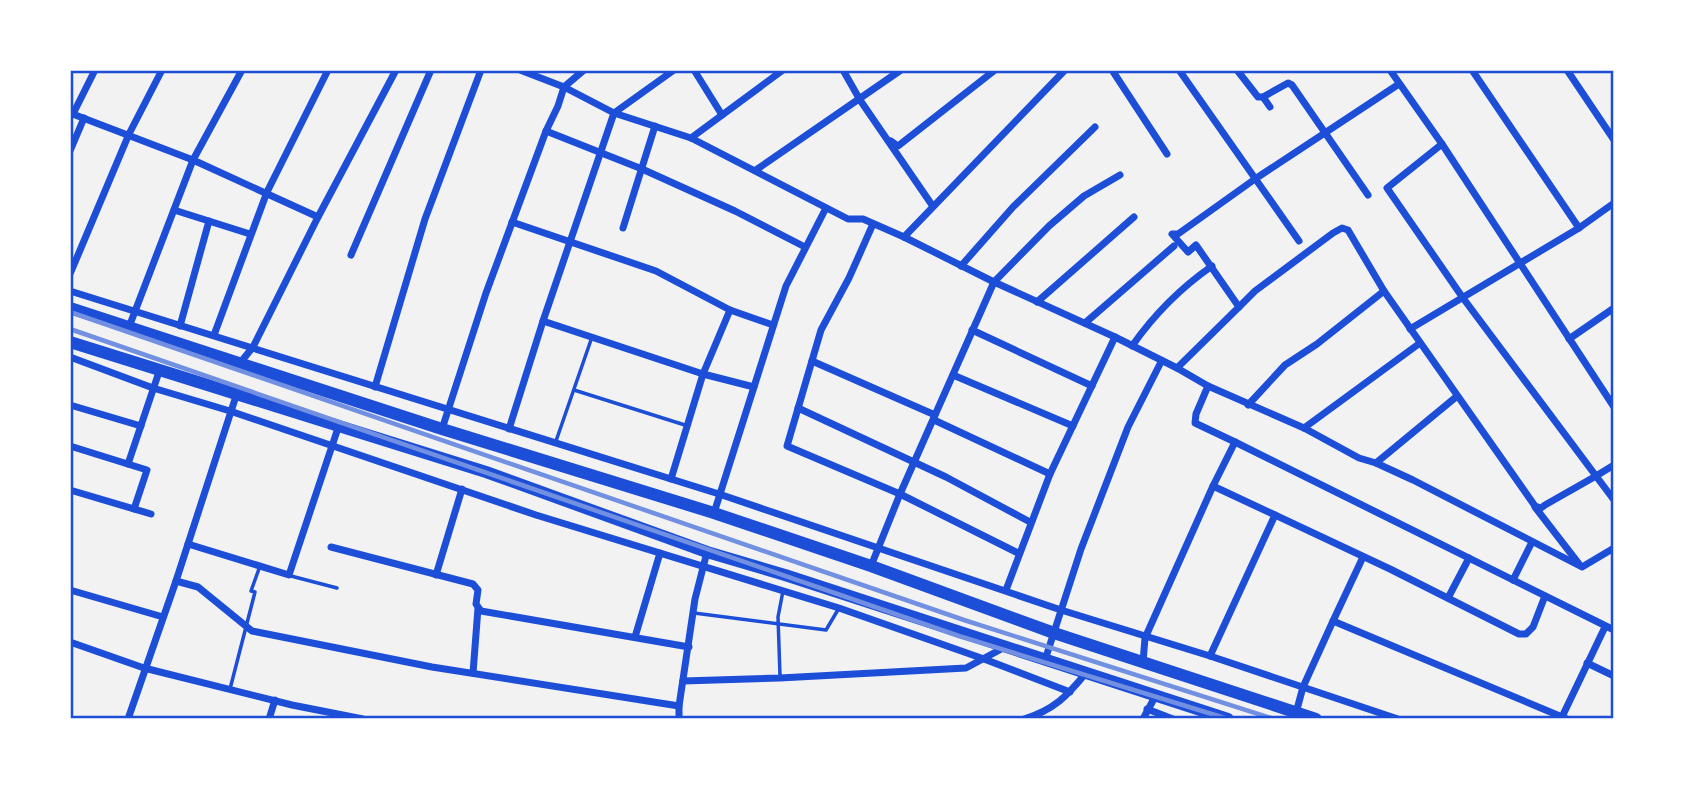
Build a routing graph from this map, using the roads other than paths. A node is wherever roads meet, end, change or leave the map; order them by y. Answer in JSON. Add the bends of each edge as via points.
{"nodes":[{"id":1,"x":95,"y":70,"type":"edge"},
{"id":2,"x":162,"y":70,"type":"edge"},
{"id":3,"x":242,"y":70,"type":"edge"},
{"id":4,"x":328,"y":70,"type":"edge"},
{"id":5,"x":396,"y":70,"type":"edge"},
{"id":6,"x":431,"y":70,"type":"edge"},
{"id":7,"x":481,"y":70,"type":"edge"},
{"id":8,"x":520,"y":70,"type":"edge"},
{"id":9,"x":584,"y":70,"type":"edge"},
{"id":10,"x":674,"y":70,"type":"edge"},
{"id":11,"x":694,"y":70,"type":"edge"},
{"id":12,"x":783,"y":70,"type":"edge"},
{"id":13,"x":843,"y":70,"type":"edge"},
{"id":14,"x":901,"y":70,"type":"edge"},
{"id":15,"x":995,"y":70,"type":"edge"},
{"id":16,"x":1065,"y":70,"type":"edge"},
{"id":17,"x":1112,"y":70,"type":"edge"},
{"id":18,"x":1179,"y":70,"type":"edge"},
{"id":19,"x":1237,"y":70,"type":"edge"},
{"id":20,"x":1390,"y":70,"type":"edge"},
{"id":21,"x":1472,"y":70,"type":"edge"},
{"id":22,"x":1567,"y":70,"type":"edge"},
{"id":23,"x":1399,"y":84,"type":"junction"},
{"id":24,"x":564,"y":86,"type":"junction"},
{"id":25,"x":1264,"y":97,"type":"junction"},
{"id":26,"x":860,"y":100,"type":"junction"},
{"id":27,"x":1270,"y":107,"type":"dead end"},
{"id":28,"x":72,"y":113,"type":"edge"},
{"id":29,"x":614,"y":113,"type":"junction"},
{"id":30,"x":722,"y":115,"type":"junction"},
{"id":31,"x":84,"y":118,"type":"junction"},
{"id":32,"x":655,"y":126,"type":"junction"},
{"id":33,"x":1095,"y":127,"type":"dead end"},
{"id":34,"x":545,"y":131,"type":"junction"},
{"id":35,"x":129,"y":134,"type":"junction"},
{"id":36,"x":1325,"y":134,"type":"junction"},
{"id":37,"x":884,"y":135,"type":"junction"},
{"id":38,"x":691,"y":138,"type":"junction"},
{"id":39,"x":1614,"y":141,"type":"edge"},
{"id":40,"x":1442,"y":144,"type":"junction"},
{"id":41,"x":70,"y":151,"type":"edge"},
{"id":42,"x":600,"y":153,"type":"junction"},
{"id":43,"x":1167,"y":154,"type":"dead end"},
{"id":44,"x":193,"y":160,"type":"junction"},
{"id":45,"x":642,"y":169,"type":"junction"},
{"id":46,"x":756,"y":170,"type":"junction"},
{"id":47,"x":1120,"y":175,"type":"dead end"},
{"id":48,"x":1255,"y":179,"type":"junction"},
{"id":49,"x":267,"y":192,"type":"junction"},
{"id":50,"x":1368,"y":195,"type":"dead end"},
{"id":51,"x":1614,"y":203,"type":"edge"},
{"id":52,"x":932,"y":205,"type":"junction"},
{"id":53,"x":827,"y":208,"type":"junction"},
{"id":54,"x":174,"y":210,"type":"junction"},
{"id":55,"x":318,"y":217,"type":"junction"},
{"id":56,"x":1134,"y":217,"type":"dead end"},
{"id":57,"x":209,"y":221,"type":"junction"},
{"id":58,"x":512,"y":222,"type":"junction"},
{"id":59,"x":873,"y":224,"type":"junction"},
{"id":60,"x":623,"y":228,"type":"dead end"},
{"id":61,"x":1578,"y":228,"type":"junction"},
{"id":62,"x":250,"y":234,"type":"junction"},
{"id":63,"x":904,"y":237,"type":"junction"},
{"id":64,"x":1299,"y":241,"type":"dead end"},
{"id":65,"x":569,"y":243,"type":"junction"},
{"id":66,"x":1174,"y":246,"type":"dead end"},
{"id":67,"x":805,"y":247,"type":"junction"},
{"id":68,"x":351,"y":255,"type":"dead end"},
{"id":69,"x":1518,"y":263,"type":"junction"},
{"id":70,"x":961,"y":266,"type":"junction"},
{"id":71,"x":1212,"y":267,"type":"junction"},
{"id":72,"x":70,"y":274,"type":"edge"},
{"id":73,"x":994,"y":282,"type":"junction"},
{"id":74,"x":70,"y":291,"type":"edge"},
{"id":75,"x":1384,"y":291,"type":"junction"},
{"id":76,"x":1463,"y":298,"type":"junction"},
{"id":77,"x":1037,"y":302,"type":"junction"},
{"id":78,"x":1239,"y":307,"type":"junction"},
{"id":79,"x":70,"y":308,"type":"edge"},
{"id":80,"x":1614,"y":308,"type":"edge"},
{"id":81,"x":730,"y":310,"type":"junction"},
{"id":82,"x":135,"y":312,"type":"junction"},
{"id":83,"x":543,"y":321,"type":"junction"},
{"id":84,"x":1085,"y":323,"type":"junction"},
{"id":85,"x":180,"y":326,"type":"junction"},
{"id":86,"x":773,"y":326,"type":"junction"},
{"id":87,"x":129,"y":327,"type":"junction"},
{"id":88,"x":1410,"y":329,"type":"junction"},
{"id":89,"x":972,"y":330,"type":"junction"},
{"id":90,"x":214,"y":335,"type":"junction"},
{"id":91,"x":592,"y":337,"type":"junction"},
{"id":92,"x":1115,"y":337,"type":"junction"},
{"id":93,"x":1569,"y":339,"type":"junction"},
{"id":94,"x":70,"y":342,"type":"edge"},
{"id":95,"x":1420,"y":343,"type":"junction"},
{"id":96,"x":1132,"y":346,"type":"junction"},
{"id":97,"x":254,"y":347,"type":"junction"},
{"id":98,"x":70,"y":357,"type":"edge"},
{"id":99,"x":812,"y":361,"type":"junction"},
{"id":100,"x":1161,"y":362,"type":"junction"},
{"id":101,"x":240,"y":363,"type":"junction"},
{"id":102,"x":160,"y":368,"type":"junction"},
{"id":103,"x":1178,"y":368,"type":"junction"},
{"id":104,"x":703,"y":374,"type":"junction"},
{"id":105,"x":953,"y":375,"type":"junction"},
{"id":106,"x":1092,"y":386,"type":"junction"},
{"id":107,"x":1208,"y":386,"type":"junction"},
{"id":108,"x":375,"y":387,"type":"junction"},
{"id":109,"x":754,"y":387,"type":"junction"},
{"id":110,"x":153,"y":388,"type":"junction"},
{"id":111,"x":574,"y":390,"type":"junction"},
{"id":112,"x":237,"y":393,"type":"junction"},
{"id":113,"x":1456,"y":397,"type":"junction"},
{"id":114,"x":70,"y":405,"type":"edge"},
{"id":115,"x":1248,"y":405,"type":"junction"},
{"id":116,"x":1614,"y":407,"type":"edge"},
{"id":117,"x":798,"y":408,"type":"junction"},
{"id":118,"x":230,"y":411,"type":"junction"},
{"id":119,"x":448,"y":411,"type":"junction"},
{"id":120,"x":935,"y":418,"type":"junction"},
{"id":121,"x":339,"y":425,"type":"junction"},
{"id":122,"x":141,"y":426,"type":"junction"},
{"id":123,"x":688,"y":426,"type":"junction"},
{"id":124,"x":1073,"y":426,"type":"junction"},
{"id":125,"x":1304,"y":428,"type":"junction"},
{"id":126,"x":442,"y":429,"type":"junction"},
{"id":127,"x":509,"y":429,"type":"junction"},
{"id":128,"x":1235,"y":442,"type":"junction"},
{"id":129,"x":332,"y":444,"type":"junction"},
{"id":130,"x":556,"y":444,"type":"junction"},
{"id":131,"x":70,"y":446,"type":"edge"},
{"id":132,"x":914,"y":462,"type":"junction"},
{"id":133,"x":1376,"y":463,"type":"junction"},
{"id":134,"x":128,"y":464,"type":"junction"},
{"id":135,"x":1614,"y":465,"type":"edge"},
{"id":136,"x":1050,"y":474,"type":"junction"},
{"id":137,"x":1596,"y":476,"type":"junction"},
{"id":138,"x":671,"y":479,"type":"junction"},
{"id":139,"x":1213,"y":486,"type":"junction"},
{"id":140,"x":462,"y":489,"type":"junction"},
{"id":141,"x":70,"y":490,"type":"edge"},
{"id":142,"x":719,"y":494,"type":"junction"},
{"id":143,"x":900,"y":494,"type":"junction"},
{"id":144,"x":1614,"y":500,"type":"edge"},
{"id":145,"x":1535,"y":506,"type":"junction"},
{"id":146,"x":134,"y":509,"type":"junction"},
{"id":147,"x":714,"y":513,"type":"junction"},
{"id":148,"x":151,"y":514,"type":"dead end"},
{"id":149,"x":1275,"y":515,"type":"junction"},
{"id":150,"x":1030,"y":522,"type":"junction"},
{"id":151,"x":1532,"y":542,"type":"junction"},
{"id":152,"x":188,"y":544,"type":"junction"},
{"id":153,"x":331,"y":547,"type":"dead end"},
{"id":154,"x":878,"y":548,"type":"junction"},
{"id":155,"x":1614,"y":548,"type":"edge"},
{"id":156,"x":707,"y":552,"type":"junction"},
{"id":157,"x":660,"y":553,"type":"junction"},
{"id":158,"x":1018,"y":553,"type":"junction"},
{"id":159,"x":1363,"y":557,"type":"junction"},
{"id":160,"x":1469,"y":558,"type":"junction"},
{"id":161,"x":260,"y":566,"type":"junction"},
{"id":162,"x":871,"y":566,"type":"junction"},
{"id":163,"x":703,"y":567,"type":"junction"},
{"id":164,"x":1582,"y":567,"type":"junction"},
{"id":165,"x":289,"y":575,"type":"junction"},
{"id":166,"x":436,"y":575,"type":"junction"},
{"id":167,"x":1513,"y":580,"type":"junction"},
{"id":168,"x":176,"y":581,"type":"junction"},
{"id":169,"x":337,"y":588,"type":"dead end"},
{"id":170,"x":70,"y":590,"type":"edge"},
{"id":171,"x":1006,"y":590,"type":"junction"},
{"id":172,"x":783,"y":591,"type":"junction"},
{"id":173,"x":1545,"y":596,"type":"junction"},
{"id":174,"x":1448,"y":598,"type":"junction"},
{"id":175,"x":478,"y":608,"type":"junction"},
{"id":176,"x":839,"y":608,"type":"junction"},
{"id":177,"x":1061,"y":610,"type":"junction"},
{"id":178,"x":694,"y":613,"type":"junction"},
{"id":179,"x":163,"y":617,"type":"junction"},
{"id":180,"x":1333,"y":621,"type":"junction"},
{"id":181,"x":780,"y":626,"type":"junction"},
{"id":182,"x":1605,"y":627,"type":"junction"},
{"id":183,"x":246,"y":628,"type":"junction"},
{"id":184,"x":1614,"y":630,"type":"edge"},
{"id":185,"x":1054,"y":633,"type":"junction"},
{"id":186,"x":635,"y":637,"type":"junction"},
{"id":187,"x":1145,"y":638,"type":"junction"},
{"id":188,"x":70,"y":642,"type":"edge"},
{"id":189,"x":688,"y":647,"type":"junction"},
{"id":190,"x":1005,"y":648,"type":"junction"},
{"id":191,"x":1210,"y":656,"type":"junction"},
{"id":192,"x":984,"y":659,"type":"junction"},
{"id":193,"x":1045,"y":660,"type":"junction"},
{"id":194,"x":1143,"y":662,"type":"junction"},
{"id":195,"x":1587,"y":663,"type":"junction"},
{"id":196,"x":145,"y":668,"type":"junction"},
{"id":197,"x":473,"y":673,"type":"junction"},
{"id":198,"x":1086,"y":673,"type":"junction"},
{"id":199,"x":1614,"y":676,"type":"edge"},
{"id":200,"x":779,"y":678,"type":"junction"},
{"id":201,"x":683,"y":681,"type":"junction"},
{"id":202,"x":1303,"y":687,"type":"junction"},
{"id":203,"x":230,"y":689,"type":"junction"},
{"id":204,"x":1070,"y":692,"type":"junction"},
{"id":205,"x":1156,"y":695,"type":"junction"},
{"id":206,"x":275,"y":700,"type":"junction"},
{"id":207,"x":679,"y":706,"type":"junction"},
{"id":208,"x":1147,"y":709,"type":"junction"},
{"id":209,"x":1296,"y":713,"type":"junction"},
{"id":210,"x":1563,"y":718,"type":"edge"},
{"id":211,"x":128,"y":719,"type":"edge"},
{"id":212,"x":269,"y":719,"type":"edge"},
{"id":213,"x":363,"y":719,"type":"edge"},
{"id":214,"x":679,"y":719,"type":"edge"},
{"id":215,"x":1024,"y":719,"type":"edge"},
{"id":216,"x":1143,"y":719,"type":"edge"},
{"id":217,"x":1173,"y":719,"type":"edge"},
{"id":218,"x":1228,"y":719,"type":"edge"},
{"id":219,"x":1316,"y":719,"type":"edge"},
{"id":220,"x":1398,"y":719,"type":"edge"}],
"edges":[{"from":1,"to":28,"type":"street"},
{"from":2,"to":35,"type":"street"},
{"from":3,"to":44,"type":"street"},
{"from":4,"to":49,"type":"street"},
{"from":5,"to":55,"type":"street"},
{"from":6,"to":68,"type":"street"},
{"from":7,"to":108,"type":"street","via":[[425,219]]},
{"from":8,"to":24,"type":"street"},
{"from":9,"to":24,"type":"street"},
{"from":10,"to":29,"type":"street"},
{"from":11,"to":30,"type":"street"},
{"from":12,"to":30,"type":"street"},
{"from":13,"to":26,"type":"street"},
{"from":14,"to":26,"type":"street"},
{"from":15,"to":37,"type":"street","via":[[898,146]]},
{"from":16,"to":52,"type":"street"},
{"from":17,"to":43,"type":"street"},
{"from":18,"to":48,"type":"street"},
{"from":19,"to":25,"type":"street","via":[[1254,93]]},
{"from":20,"to":23,"type":"street"},
{"from":21,"to":61,"type":"street"},
{"from":22,"to":39,"type":"street"},
{"from":23,"to":36,"type":"street"},
{"from":23,"to":40,"type":"street"},
{"from":24,"to":29,"type":"street"},
{"from":24,"to":34,"type":"street"},
{"from":25,"to":27,"type":"street"},
{"from":25,"to":36,"type":"street","via":[[1292,85]]},
{"from":26,"to":37,"type":"street"},
{"from":26,"to":46,"type":"street"},
{"from":28,"to":31,"type":"street"},
{"from":29,"to":32,"type":"street"},
{"from":29,"to":42,"type":"street"},
{"from":30,"to":38,"type":"street"},
{"from":31,"to":35,"type":"street"},
{"from":31,"to":41,"type":"street"},
{"from":32,"to":38,"type":"street"},
{"from":32,"to":45,"type":"street"},
{"from":33,"to":70,"type":"street","via":[[1013,207]]},
{"from":34,"to":42,"type":"street"},
{"from":34,"to":58,"type":"street"},
{"from":35,"to":44,"type":"street"},
{"from":35,"to":72,"type":"street"},
{"from":36,"to":48,"type":"street"},
{"from":36,"to":50,"type":"street"},
{"from":37,"to":52,"type":"street"},
{"from":38,"to":46,"type":"street"},
{"from":40,"to":69,"type":"street"},
{"from":40,"to":76,"type":"street","via":[[1387,188]]},
{"from":42,"to":45,"type":"street"},
{"from":42,"to":65,"type":"street"},
{"from":44,"to":49,"type":"street"},
{"from":44,"to":54,"type":"street"},
{"from":45,"to":60,"type":"street"},
{"from":45,"to":67,"type":"street"},
{"from":46,"to":53,"type":"street"},
{"from":47,"to":73,"type":"street","via":[[1084,196]]},
{"from":48,"to":64,"type":"street"},
{"from":48,"to":71,"type":"street","via":[[1172,234],[1188,252],[1196,245]]},
{"from":49,"to":55,"type":"street"},
{"from":49,"to":62,"type":"street"},
{"from":51,"to":61,"type":"street"},
{"from":52,"to":63,"type":"street"},
{"from":53,"to":59,"type":"street"},
{"from":53,"to":67,"type":"street"},
{"from":54,"to":57,"type":"street"},
{"from":54,"to":82,"type":"street"},
{"from":55,"to":97,"type":"street"},
{"from":56,"to":77,"type":"street"},
{"from":57,"to":62,"type":"street"},
{"from":57,"to":85,"type":"street"},
{"from":58,"to":65,"type":"street"},
{"from":58,"to":119,"type":"street"},
{"from":59,"to":63,"type":"street"},
{"from":59,"to":99,"type":"street","via":[[821,330]]},
{"from":61,"to":69,"type":"street"},
{"from":62,"to":90,"type":"street"},
{"from":63,"to":70,"type":"street"},
{"from":65,"to":81,"type":"street","via":[[656,271]]},
{"from":65,"to":83,"type":"street"},
{"from":66,"to":84,"type":"street"},
{"from":67,"to":86,"type":"street"},
{"from":69,"to":76,"type":"street"},
{"from":69,"to":93,"type":"street"},
{"from":70,"to":73,"type":"street"},
{"from":71,"to":78,"type":"street"},
{"from":71,"to":96,"type":"street","via":[[1152,321]]},
{"from":73,"to":77,"type":"street"},
{"from":73,"to":89,"type":"street"},
{"from":74,"to":82,"type":"street"},
{"from":75,"to":78,"type":"street","via":[[1348,230],[1342,228]]},
{"from":75,"to":88,"type":"street"},
{"from":75,"to":115,"type":"street","via":[[1285,365]]},
{"from":76,"to":88,"type":"street"},
{"from":76,"to":137,"type":"street"},
{"from":77,"to":84,"type":"street"},
{"from":78,"to":103,"type":"street"},
{"from":79,"to":87,"type":"main road"},
{"from":80,"to":93,"type":"street"},
{"from":81,"to":86,"type":"street"},
{"from":81,"to":104,"type":"street"},
{"from":82,"to":85,"type":"street"},
{"from":82,"to":87,"type":"street"},
{"from":83,"to":91,"type":"street"},
{"from":83,"to":127,"type":"street"},
{"from":84,"to":92,"type":"street"},
{"from":85,"to":90,"type":"street"},
{"from":86,"to":109,"type":"street"},
{"from":87,"to":101,"type":"main road"},
{"from":88,"to":95,"type":"street"},
{"from":89,"to":105,"type":"street"},
{"from":89,"to":106,"type":"street"},
{"from":90,"to":97,"type":"street"},
{"from":91,"to":104,"type":"street"},
{"from":91,"to":111,"type":"lane"},
{"from":92,"to":96,"type":"street"},
{"from":92,"to":106,"type":"street"},
{"from":93,"to":116,"type":"street"},
{"from":94,"to":102,"type":"main road"},
{"from":95,"to":113,"type":"street"},
{"from":95,"to":125,"type":"street"},
{"from":96,"to":100,"type":"street"},
{"from":97,"to":101,"type":"street"},
{"from":97,"to":108,"type":"street"},
{"from":98,"to":110,"type":"street"},
{"from":99,"to":117,"type":"street"},
{"from":99,"to":120,"type":"street"},
{"from":100,"to":103,"type":"street"},
{"from":100,"to":177,"type":"street","via":[[1128,427]]},
{"from":101,"to":126,"type":"main road"},
{"from":102,"to":110,"type":"street"},
{"from":102,"to":112,"type":"main road"},
{"from":103,"to":107,"type":"street"},
{"from":104,"to":109,"type":"street"},
{"from":104,"to":123,"type":"street"},
{"from":105,"to":120,"type":"street"},
{"from":105,"to":124,"type":"street"},
{"from":106,"to":124,"type":"street"},
{"from":107,"to":115,"type":"street"},
{"from":107,"to":128,"type":"street","via":[[1195,424]]},
{"from":108,"to":119,"type":"street"},
{"from":109,"to":142,"type":"street"},
{"from":110,"to":118,"type":"street"},
{"from":110,"to":122,"type":"street"},
{"from":111,"to":123,"type":"lane"},
{"from":111,"to":130,"type":"lane"},
{"from":112,"to":118,"type":"street"},
{"from":112,"to":121,"type":"main road"},
{"from":113,"to":133,"type":"street"},
{"from":113,"to":145,"type":"street"},
{"from":114,"to":122,"type":"street"},
{"from":115,"to":125,"type":"street"},
{"from":117,"to":132,"type":"street"},
{"from":117,"to":143,"type":"street","via":[[787,446]]},
{"from":118,"to":129,"type":"street"},
{"from":118,"to":152,"type":"street"},
{"from":119,"to":126,"type":"street"},
{"from":119,"to":127,"type":"street"},
{"from":120,"to":132,"type":"street"},
{"from":120,"to":136,"type":"street"},
{"from":121,"to":129,"type":"street"},
{"from":121,"to":156,"type":"main road","via":[[486,472]]},
{"from":122,"to":134,"type":"street"},
{"from":123,"to":138,"type":"street"},
{"from":124,"to":136,"type":"street"},
{"from":125,"to":133,"type":"street"},
{"from":126,"to":147,"type":"main road"},
{"from":127,"to":130,"type":"street"},
{"from":128,"to":139,"type":"street"},
{"from":128,"to":160,"type":"street"},
{"from":129,"to":140,"type":"street"},
{"from":129,"to":165,"type":"street"},
{"from":130,"to":138,"type":"street"},
{"from":131,"to":134,"type":"street"},
{"from":132,"to":143,"type":"street"},
{"from":132,"to":150,"type":"street"},
{"from":133,"to":151,"type":"street"},
{"from":134,"to":146,"type":"street","via":[[146,470]]},
{"from":135,"to":137,"type":"street"},
{"from":136,"to":150,"type":"street"},
{"from":137,"to":144,"type":"street"},
{"from":137,"to":145,"type":"street","via":[[1541,508]]},
{"from":138,"to":142,"type":"street"},
{"from":139,"to":149,"type":"street"},
{"from":139,"to":187,"type":"street"},
{"from":140,"to":157,"type":"street"},
{"from":140,"to":166,"type":"street"},
{"from":141,"to":146,"type":"street"},
{"from":142,"to":147,"type":"street"},
{"from":142,"to":154,"type":"street"},
{"from":143,"to":154,"type":"street"},
{"from":143,"to":158,"type":"street"},
{"from":145,"to":164,"type":"street"},
{"from":146,"to":148,"type":"street"},
{"from":147,"to":162,"type":"main road"},
{"from":149,"to":159,"type":"street"},
{"from":149,"to":191,"type":"street"},
{"from":150,"to":158,"type":"street"},
{"from":151,"to":164,"type":"street"},
{"from":151,"to":167,"type":"street"},
{"from":152,"to":161,"type":"street"},
{"from":152,"to":168,"type":"street"},
{"from":153,"to":166,"type":"street"},
{"from":154,"to":162,"type":"street"},
{"from":154,"to":171,"type":"street"},
{"from":155,"to":164,"type":"street"},
{"from":156,"to":163,"type":"street"},
{"from":156,"to":190,"type":"main road"},
{"from":157,"to":163,"type":"street"},
{"from":157,"to":186,"type":"street"},
{"from":158,"to":171,"type":"street"},
{"from":159,"to":174,"type":"street"},
{"from":159,"to":180,"type":"street"},
{"from":160,"to":167,"type":"street"},
{"from":160,"to":174,"type":"street"},
{"from":161,"to":165,"type":"street"},
{"from":161,"to":183,"type":"lane"},
{"from":162,"to":185,"type":"main road"},
{"from":163,"to":172,"type":"street"},
{"from":163,"to":178,"type":"street"},
{"from":165,"to":169,"type":"lane"},
{"from":166,"to":175,"type":"street","via":[[476,587]]},
{"from":167,"to":173,"type":"street"},
{"from":168,"to":179,"type":"street"},
{"from":168,"to":183,"type":"street","via":[[198,587]]},
{"from":170,"to":179,"type":"street"},
{"from":171,"to":177,"type":"street"},
{"from":172,"to":176,"type":"street"},
{"from":172,"to":181,"type":"lane"},
{"from":173,"to":174,"type":"street","via":[[1533,627],[1519,635]]},
{"from":173,"to":182,"type":"street"},
{"from":175,"to":186,"type":"street"},
{"from":175,"to":197,"type":"street"},
{"from":176,"to":181,"type":"lane","via":[[826,630]]},
{"from":176,"to":192,"type":"street"},
{"from":177,"to":185,"type":"street"},
{"from":177,"to":187,"type":"street"},
{"from":178,"to":181,"type":"lane"},
{"from":178,"to":189,"type":"street"},
{"from":179,"to":196,"type":"street"},
{"from":180,"to":202,"type":"street"},
{"from":180,"to":210,"type":"street"},
{"from":181,"to":200,"type":"lane"},
{"from":182,"to":184,"type":"street"},
{"from":182,"to":195,"type":"street"},
{"from":183,"to":197,"type":"street"},
{"from":183,"to":203,"type":"lane"},
{"from":185,"to":193,"type":"street"},
{"from":185,"to":194,"type":"main road"},
{"from":186,"to":189,"type":"street"},
{"from":187,"to":191,"type":"street"},
{"from":187,"to":194,"type":"street"},
{"from":188,"to":196,"type":"street"},
{"from":189,"to":201,"type":"street"},
{"from":190,"to":192,"type":"street"},
{"from":190,"to":193,"type":"main road"},
{"from":191,"to":202,"type":"street"},
{"from":192,"to":200,"type":"street","via":[[966,668]]},
{"from":192,"to":204,"type":"street"},
{"from":193,"to":198,"type":"main road"},
{"from":194,"to":209,"type":"main road"},
{"from":195,"to":199,"type":"street"},
{"from":195,"to":210,"type":"street"},
{"from":196,"to":203,"type":"street"},
{"from":196,"to":211,"type":"street"},
{"from":197,"to":207,"type":"street"},
{"from":198,"to":204,"type":"street"},
{"from":198,"to":205,"type":"main road"},
{"from":200,"to":201,"type":"street"},
{"from":201,"to":207,"type":"street"},
{"from":202,"to":209,"type":"street"},
{"from":202,"to":220,"type":"street"},
{"from":203,"to":206,"type":"street"},
{"from":204,"to":215,"type":"street","via":[[1039,715]]},
{"from":205,"to":208,"type":"street"},
{"from":205,"to":218,"type":"main road"},
{"from":206,"to":212,"type":"street"},
{"from":206,"to":213,"type":"street"},
{"from":207,"to":214,"type":"street"},
{"from":208,"to":216,"type":"street"},
{"from":208,"to":217,"type":"street"},
{"from":209,"to":219,"type":"main road"}]}
